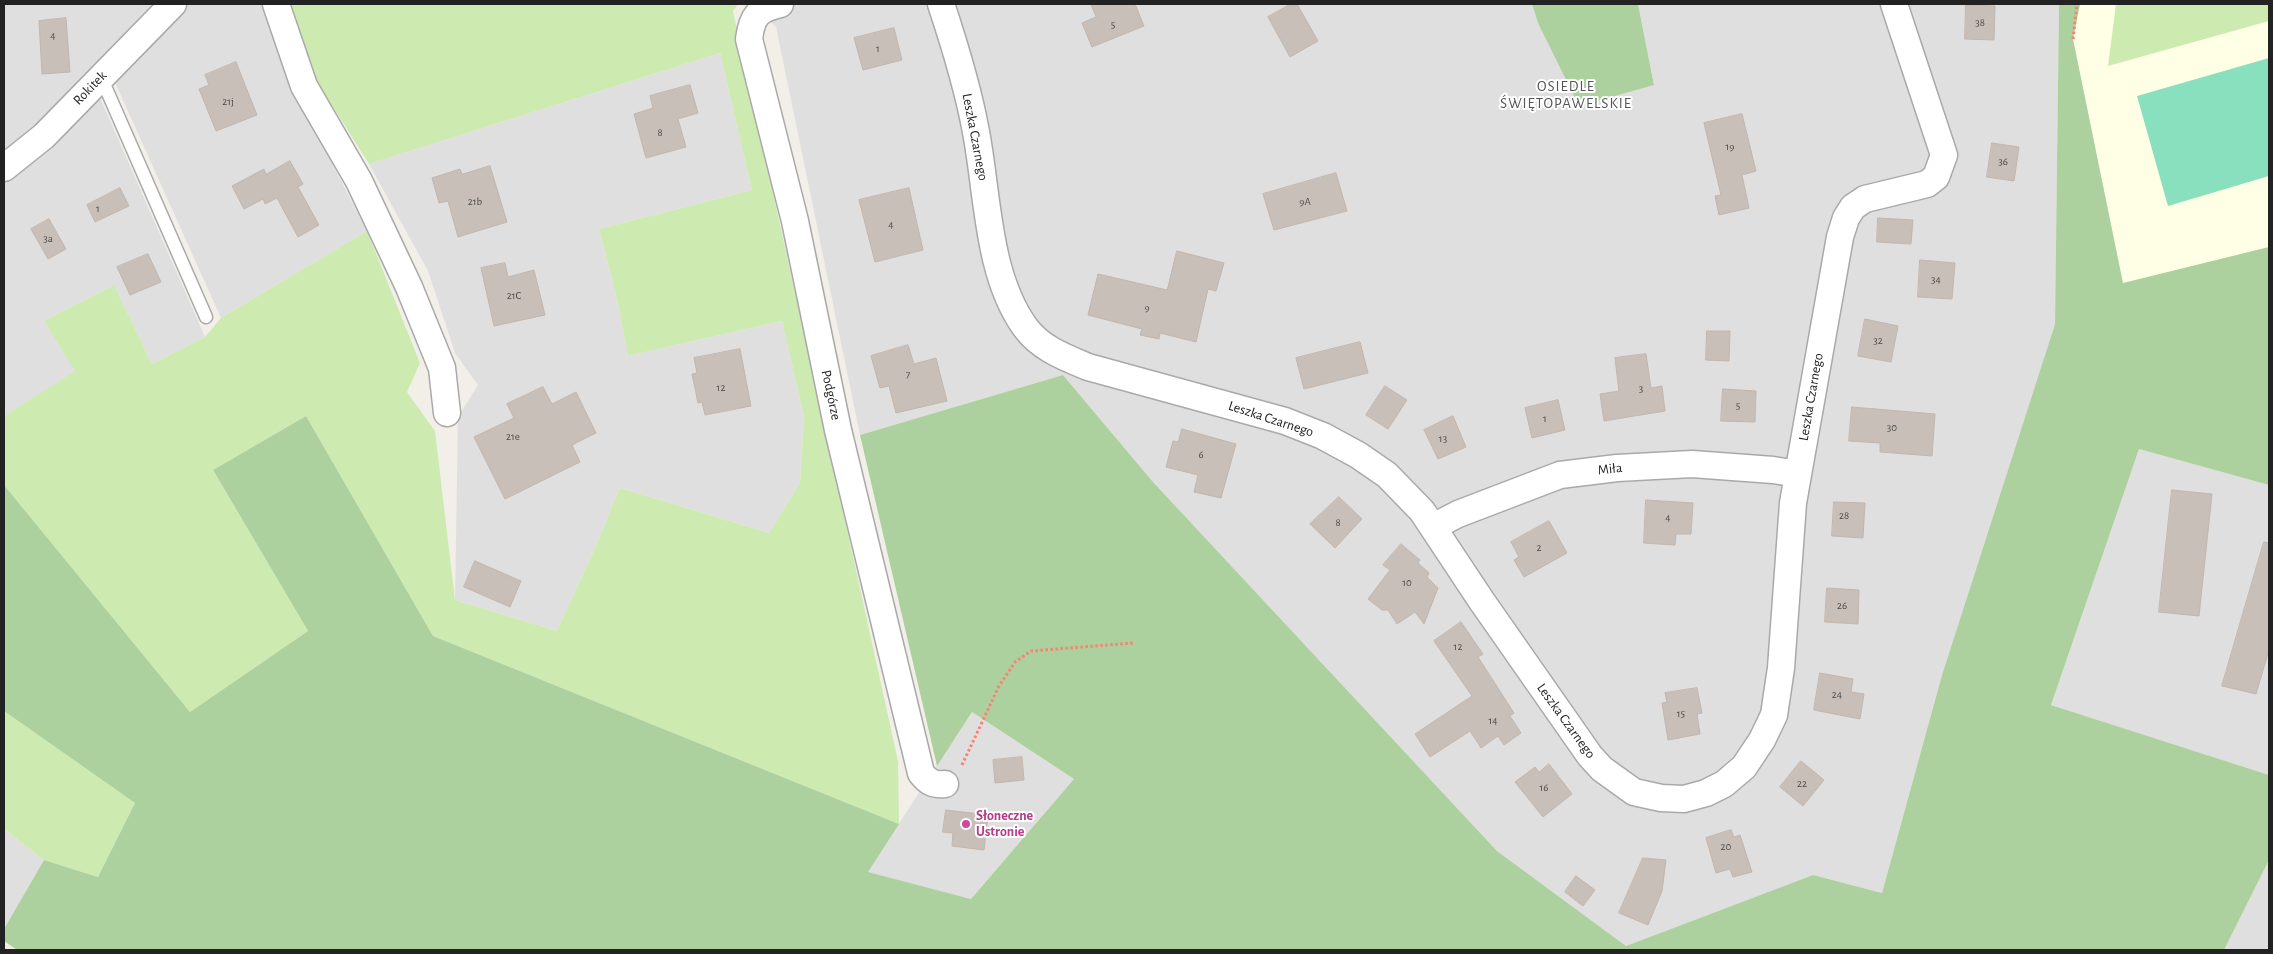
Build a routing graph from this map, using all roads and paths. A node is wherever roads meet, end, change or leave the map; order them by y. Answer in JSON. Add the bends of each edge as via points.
{"nodes":[{"id":1,"x":173,"y":4,"type":"edge"},
{"id":2,"x":276,"y":4,"type":"edge"},
{"id":3,"x":780,"y":4,"type":"edge"},
{"id":4,"x":941,"y":4,"type":"edge"},
{"id":5,"x":1894,"y":4,"type":"edge"},
{"id":6,"x":2077,"y":4,"type":"edge"},
{"id":7,"x":2073,"y":39,"type":"dead end"},
{"id":8,"x":101,"y":77,"type":"junction"},
{"id":9,"x":4,"y":168,"type":"edge"},
{"id":10,"x":206,"y":317,"type":"dead end"},
{"id":11,"x":447,"y":414,"type":"dead end"},
{"id":12,"x":1798,"y":474,"type":"junction"},
{"id":13,"x":1433,"y":528,"type":"junction"},
{"id":14,"x":1133,"y":643,"type":"dead end"},
{"id":15,"x":945,"y":784,"type":"joint"}],
"edges":[{"from":1,"to":8,"type":"street","name":"Rokitek"},
{"from":2,"to":11,"type":"street","via":[[304,86],[359,181],[409,287],[442,368]]},
{"from":3,"to":15,"type":"street","name":"Podgórze","via":[[756,14],[749,39],[795,221],[838,430],[921,773],[927,781]]},
{"from":4,"to":13,"type":"street","name":"Leszka Czarnego","via":[[957,49],[976,131],[999,275],[1025,327],[1041,344],[1088,368],[1285,421],[1323,436],[1387,475],[1422,511]]},
{"from":5,"to":12,"type":"street","name":"Leszka Czarnego","via":[[1944,155],[1936,177],[1927,184],[1865,199],[1846,218]]},
{"from":6,"to":7,"type":"path"},
{"from":8,"to":9,"type":"street","name":"Rokitek","via":[[44,136]]},
{"from":8,"to":10,"type":"lane"},
{"from":12,"to":13,"type":"street","name":"Miła","via":[[1692,464],[1560,475],[1458,514]]},
{"from":12,"to":13,"type":"street","name":"Leszka Czarnego","via":[[1774,715],[1744,767],[1724,784],[1684,799],[1634,792],[1602,769],[1497,624]]},
{"from":14,"to":15,"type":"path","via":[[1031,652],[1015,662],[999,686],[964,762]]}]}
